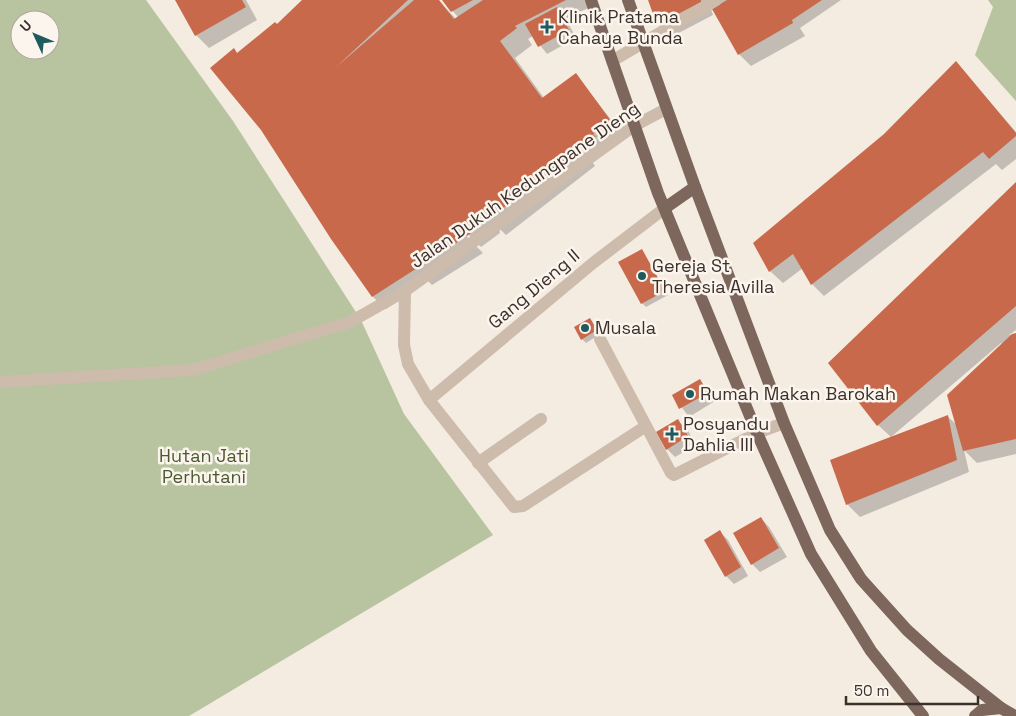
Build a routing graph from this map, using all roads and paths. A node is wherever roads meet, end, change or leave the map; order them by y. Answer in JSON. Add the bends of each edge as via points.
{"nodes":[{"id":1,"x":591,"y":0,"type":"edge"},
{"id":2,"x":628,"y":0,"type":"edge"},
{"id":3,"x":716,"y":0,"type":"edge"},
{"id":4,"x":644,"y":44,"type":"junction"},
{"id":5,"x":612,"y":61,"type":"junction"},
{"id":6,"x":666,"y":109,"type":"junction"},
{"id":7,"x":634,"y":126,"type":"junction"},
{"id":8,"x":695,"y":187,"type":"junction"},
{"id":9,"x":665,"y":208,"type":"junction"},
{"id":10,"x":405,"y":291,"type":"junction"},
{"id":11,"x":600,"y":339,"type":"dead end"},
{"id":12,"x":0,"y":382,"type":"edge"},
{"id":13,"x":429,"y":400,"type":"junction"},
{"id":14,"x":541,"y":419,"type":"dead end"},
{"id":15,"x":784,"y":423,"type":"junction"},
{"id":16,"x":646,"y":426,"type":"junction"},
{"id":17,"x":757,"y":433,"type":"junction"},
{"id":18,"x":478,"y":463,"type":"junction"},
{"id":19,"x":1001,"y":708,"type":"junction"},
{"id":20,"x":923,"y":716,"type":"edge"},
{"id":21,"x":975,"y":716,"type":"edge"},
{"id":22,"x":1015,"y":716,"type":"edge"}],
"edges":[{"from":1,"to":5,"type":"main road"},
{"from":2,"to":4,"type":"main road"},
{"from":3,"to":4,"type":"street"},
{"from":4,"to":5,"type":"street"},
{"from":4,"to":6,"type":"main road"},
{"from":5,"to":7,"type":"main road"},
{"from":6,"to":7,"type":"street","name":"Jalan Dukuh Kedungpane Dieng"},
{"from":6,"to":8,"type":"main road"},
{"from":7,"to":9,"type":"main road"},
{"from":7,"to":10,"type":"street","name":"Jalan Dukuh Kedungpane Dieng"},
{"from":8,"to":9,"type":"main road"},
{"from":8,"to":15,"type":"main road"},
{"from":9,"to":13,"type":"street","name":"Gang Dieng II","via":[[593,262]]},
{"from":9,"to":17,"type":"main road"},
{"from":10,"to":12,"type":"street","name":"Jalan Dukuh Kedungpane Dieng","via":[[350,322],[193,370]]},
{"from":10,"to":13,"type":"street","name":"Jalan Dukuh Kedungpane Dieng","via":[[405,355]]},
{"from":11,"to":16,"type":"street"},
{"from":13,"to":18,"type":"street","name":"Jalan Dukuh Kedungpane Dieng"},
{"from":14,"to":18,"type":"street"},
{"from":15,"to":17,"type":"street"},
{"from":15,"to":19,"type":"main road","via":[[830,530],[861,579],[907,630]]},
{"from":16,"to":17,"type":"street","via":[[674,475]]},
{"from":16,"to":18,"type":"street","name":"Jalan Dukuh Kedungpane Dieng","via":[[519,508],[513,506]]},
{"from":17,"to":20,"type":"main road","via":[[811,554],[871,652]]},
{"from":19,"to":21,"type":"main road","via":[[982,710]]},
{"from":19,"to":22,"type":"main road"}]}
